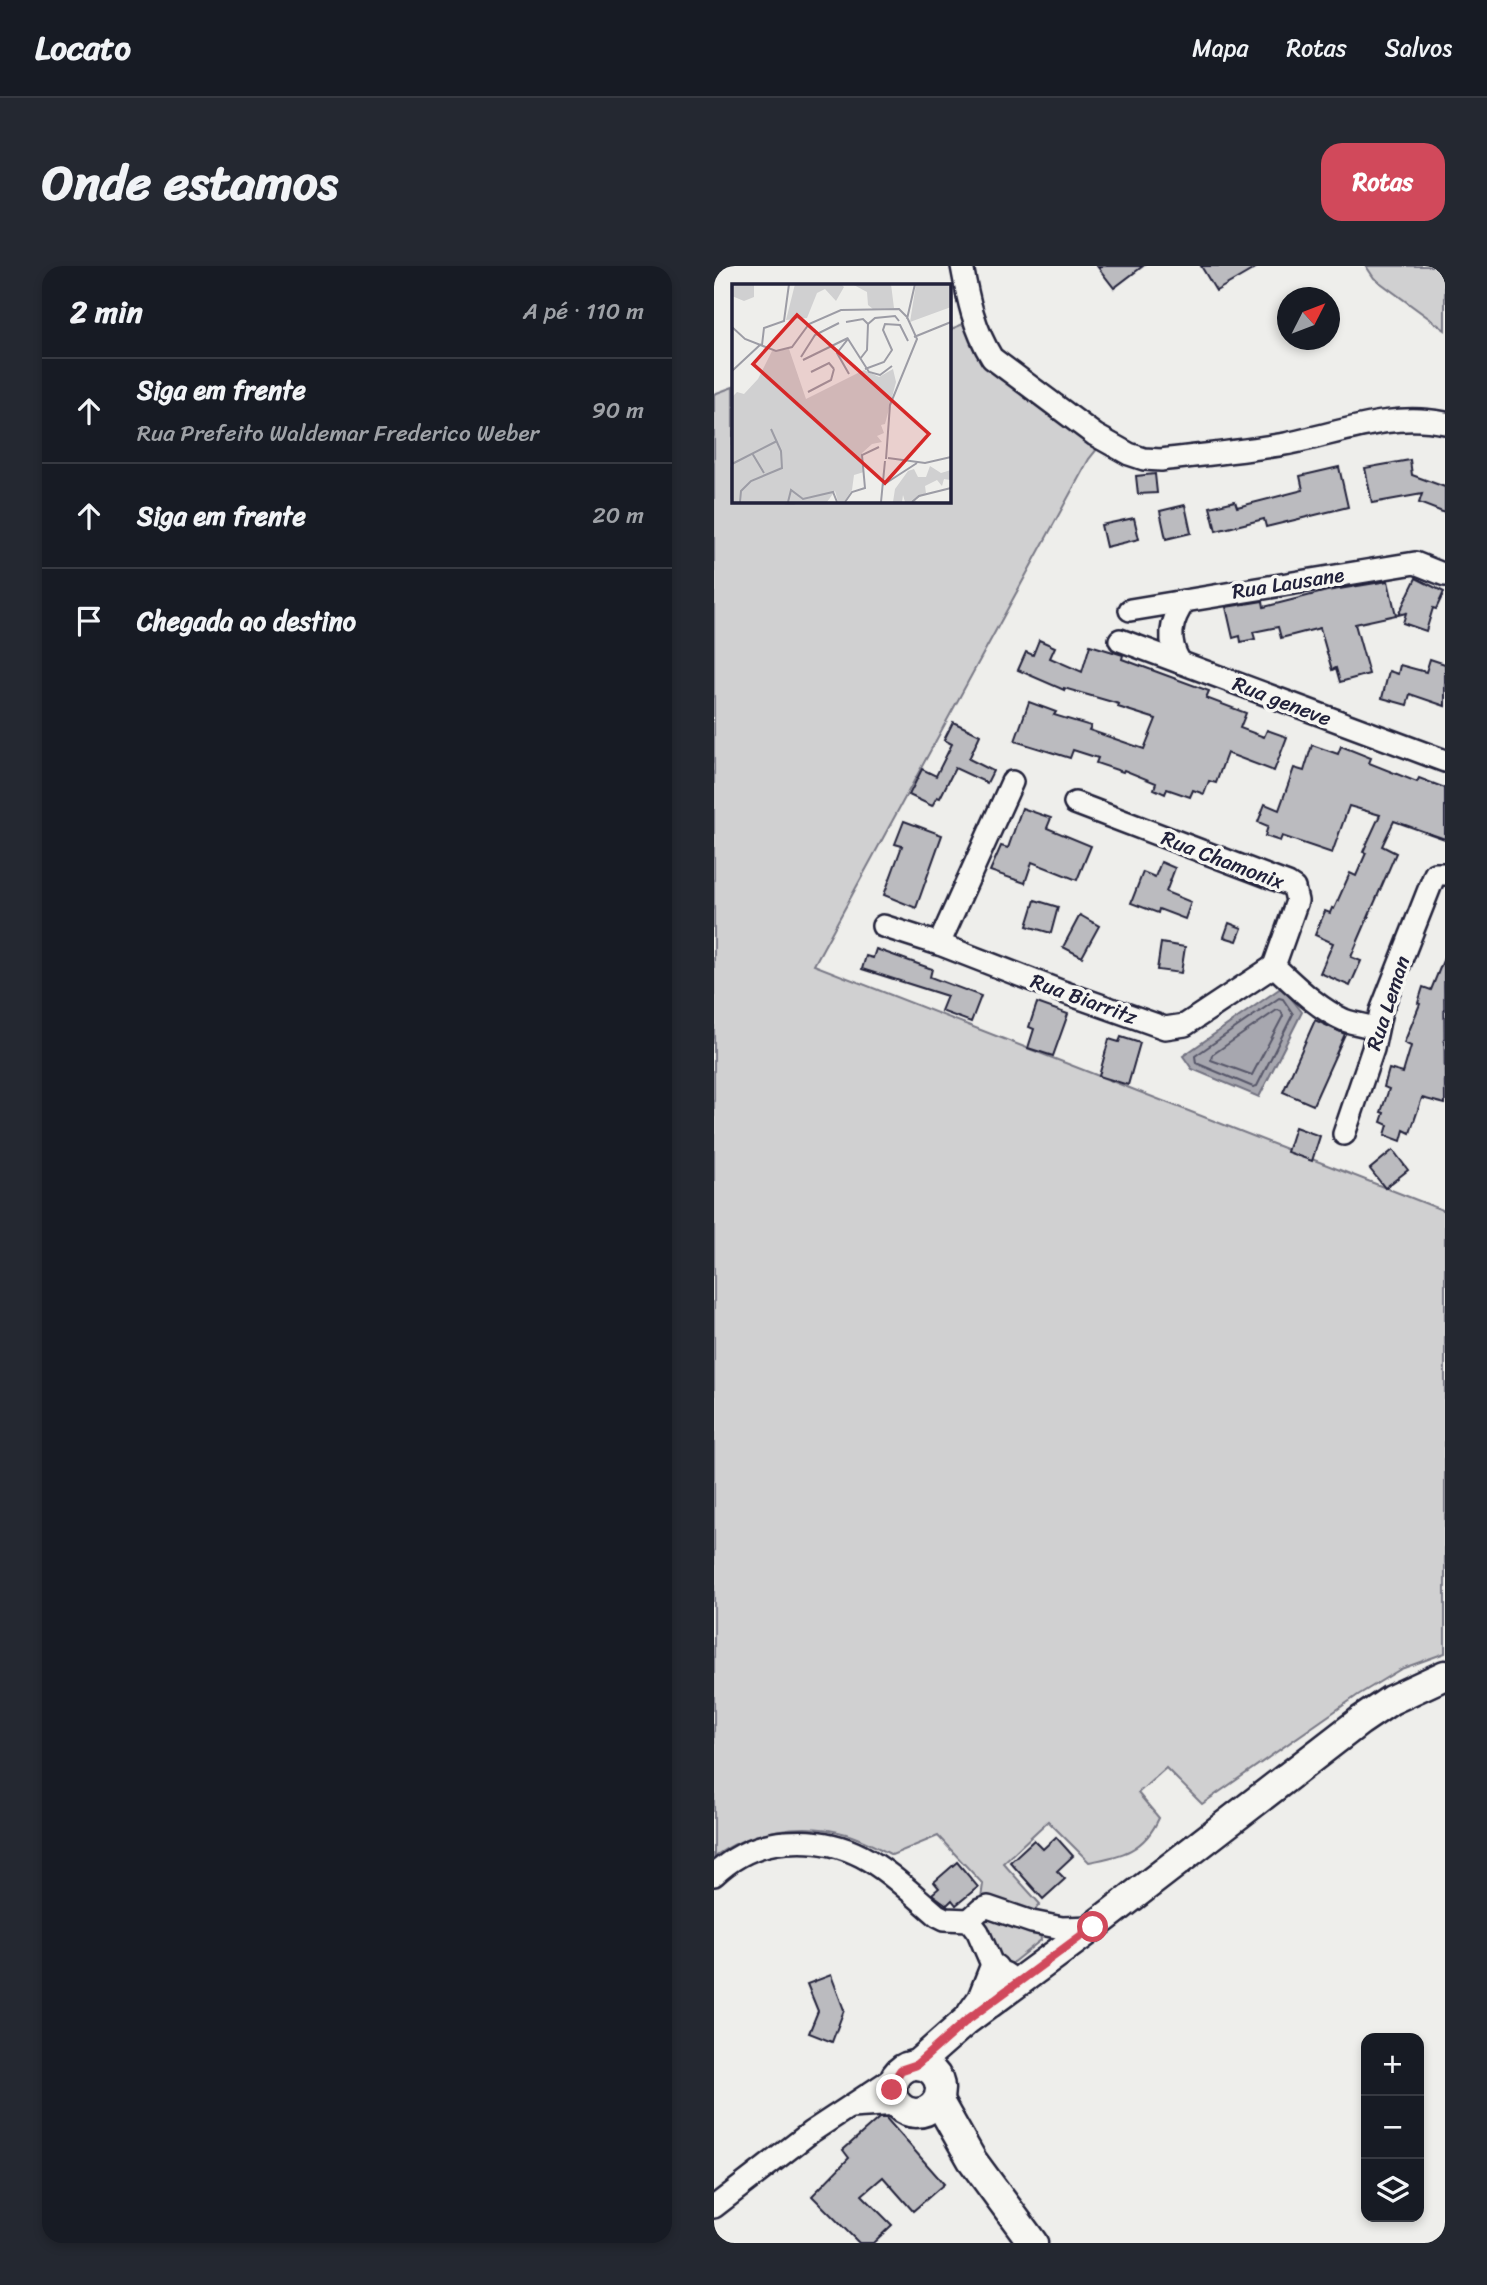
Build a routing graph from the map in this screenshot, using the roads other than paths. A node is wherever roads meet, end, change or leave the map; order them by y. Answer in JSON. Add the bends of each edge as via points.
{"nodes":[{"id":1,"x":962,"y":266,"type":"edge"},
{"id":2,"x":1445,"y":423,"type":"edge"},
{"id":3,"x":1445,"y":575,"type":"edge"},
{"id":4,"x":1185,"y":601,"type":"junction"},
{"id":5,"x":1130,"y":610,"type":"dead end"},
{"id":6,"x":1120,"y":640,"type":"dead end"},
{"id":7,"x":1180,"y":662,"type":"junction"},
{"id":8,"x":1445,"y":761,"type":"edge"},
{"id":9,"x":1012,"y":782,"type":"dead end"},
{"id":10,"x":1075,"y":803,"type":"dead end"},
{"id":11,"x":1440,"y":874,"type":"edge"},
{"id":12,"x":883,"y":926,"type":"dead end"},
{"id":13,"x":939,"y":944,"type":"junction"},
{"id":14,"x":1274,"y":965,"type":"junction"},
{"id":15,"x":1376,"y":1027,"type":"junction"},
{"id":16,"x":1344,"y":1134,"type":"dead end"},
{"id":17,"x":1445,"y":1675,"type":"edge"},
{"id":18,"x":714,"y":1875,"type":"edge"},
{"id":19,"x":969,"y":1920,"type":"junction"},
{"id":20,"x":1093,"y":1927,"type":"junction"},
{"id":21,"x":994,"y":1969,"type":"junction"},
{"id":22,"x":1033,"y":1971,"type":"junction"},
{"id":23,"x":991,"y":2004,"type":"junction"},
{"id":24,"x":967,"y":2020,"type":"junction"},
{"id":25,"x":917,"y":2089,"type":"junction"},
{"id":26,"x":849,"y":2108,"type":"junction"},
{"id":27,"x":714,"y":2207,"type":"edge"},
{"id":28,"x":1033,"y":2243,"type":"edge"}],
"edges":[{"from":1,"to":2,"type":"street","via":[[972,317],[992,358],[1095,435],[1136,457],[1161,460],[1282,444],[1383,421]]},
{"from":3,"to":4,"type":"street","name":"Rua Lausane","via":[[1415,563]]},
{"from":4,"to":5,"type":"street","name":"Rua Lausane"},
{"from":4,"to":7,"type":"street","via":[[1171,631]]},
{"from":6,"to":7,"type":"street","name":"Rua geneve"},
{"from":7,"to":8,"type":"street","name":"Rua geneve"},
{"from":9,"to":13,"type":"street"},
{"from":10,"to":14,"type":"street","name":"Rua Chamonix","via":[[1288,884],[1297,901]]},
{"from":11,"to":15,"type":"street","name":"Rua Leman"},
{"from":12,"to":13,"type":"street","name":"Rua Biarritz"},
{"from":13,"to":14,"type":"street","name":"Rua Biarritz","via":[[1165,1028],[1185,1025]]},
{"from":14,"to":15,"type":"street","via":[[1333,1014]]},
{"from":15,"to":16,"type":"street","name":"Rua Leman"},
{"from":17,"to":20,"type":"main road","via":[[1391,1700],[1360,1721]]},
{"from":18,"to":19,"type":"street","via":[[730,1861],[774,1843],[808,1840],[834,1844],[857,1852],[884,1870],[937,1915]]},
{"from":19,"to":20,"type":"street","via":[[988,1907],[1062,1928]]},
{"from":19,"to":21,"type":"street"},
{"from":20,"to":22,"type":"main road"},
{"from":21,"to":22,"type":"street","via":[[1005,1974]]},
{"from":21,"to":24,"type":"main road"},
{"from":22,"to":23,"type":"main road"},
{"from":23,"to":24,"type":"main road"},
{"from":23,"to":25,"type":"main road"},
{"from":24,"to":25,"type":"main road"},
{"from":25,"to":26,"type":"street"},
{"from":25,"to":26,"type":"street"},
{"from":25,"to":28,"type":"main road"},
{"from":26,"to":27,"type":"street"}]}
